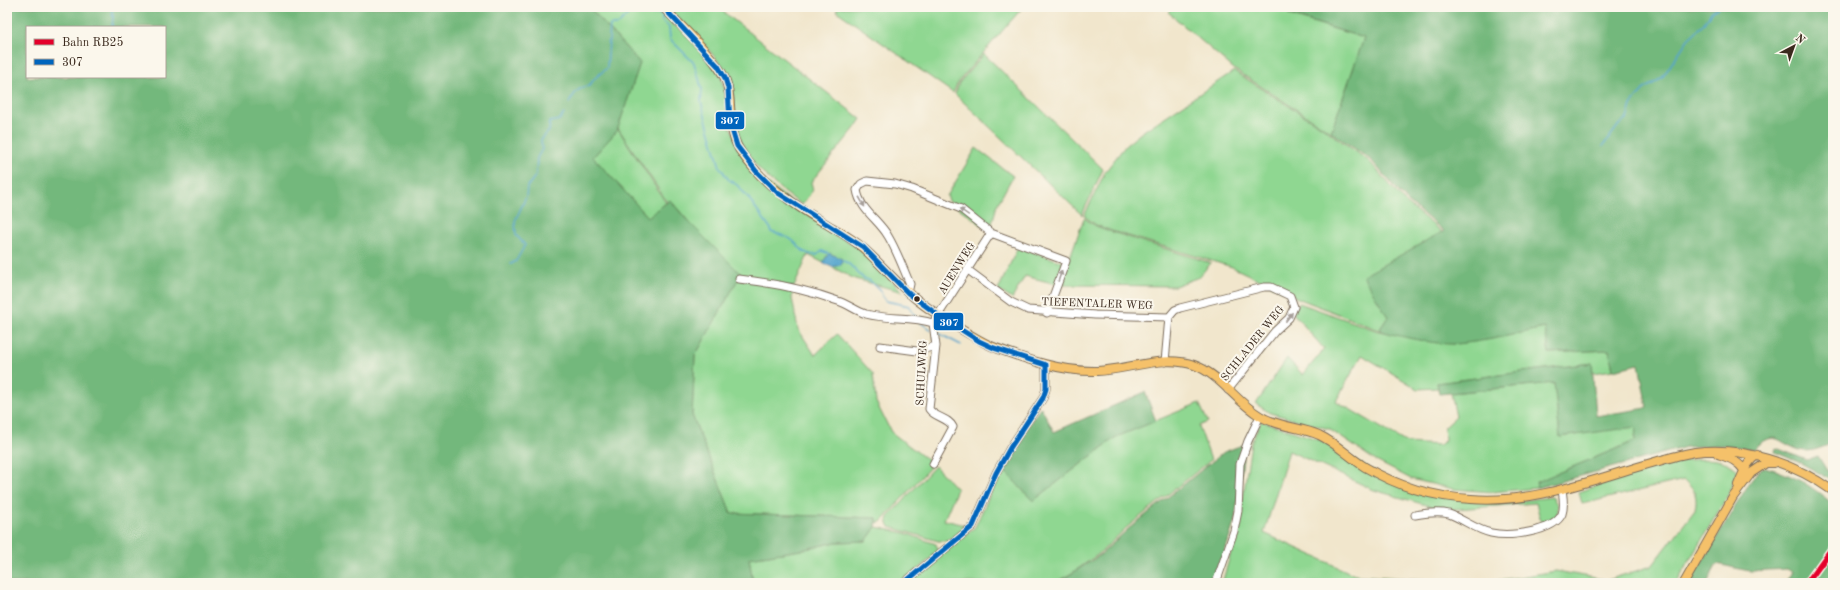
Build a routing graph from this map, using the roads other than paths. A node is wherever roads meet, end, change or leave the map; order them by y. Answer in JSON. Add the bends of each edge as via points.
{"nodes":[{"id":1,"x":663,"y":7,"type":"edge"},
{"id":2,"x":991,"y":233,"type":"junction"},
{"id":3,"x":968,"y":270,"type":"junction"},
{"id":4,"x":739,"y":279,"type":"dead end"},
{"id":5,"x":908,"y":293,"type":"junction"},
{"id":6,"x":1047,"y":313,"type":"junction"},
{"id":7,"x":938,"y":315,"type":"junction"},
{"id":8,"x":1169,"y":317,"type":"junction"},
{"id":9,"x":933,"y":322,"type":"junction"},
{"id":10,"x":880,"y":346,"type":"dead end"},
{"id":11,"x":936,"y":346,"type":"junction"},
{"id":12,"x":1165,"y":362,"type":"junction"},
{"id":13,"x":1046,"y":364,"type":"junction"},
{"id":14,"x":1228,"y":390,"type":"junction"},
{"id":15,"x":1260,"y":416,"type":"junction"},
{"id":16,"x":1709,"y":452,"type":"junction"},
{"id":17,"x":1757,"y":456,"type":"junction"},
{"id":18,"x":933,"y":464,"type":"dead end"},
{"id":19,"x":1781,"y":464,"type":"junction"},
{"id":20,"x":1748,"y":471,"type":"junction"},
{"id":21,"x":1562,"y":489,"type":"junction"},
{"id":22,"x":1833,"y":491,"type":"edge"},
{"id":23,"x":1415,"y":515,"type":"dead end"},
{"id":24,"x":904,"y":583,"type":"edge"},
{"id":25,"x":1216,"y":583,"type":"edge"},
{"id":26,"x":1684,"y":583,"type":"edge"}],
"edges":[{"from":1,"to":5,"type":"main road","via":[[718,66],[725,78],[730,123],[738,146],[756,171],[778,193],[863,247]]},
{"from":2,"to":3,"type":"street","name":"AUENWEG"},
{"from":2,"to":5,"type":"street","one_way":true,"via":[[961,209],[912,189],[867,181],[861,184],[857,190],[858,196],[890,240],[910,284]]},
{"from":6,"to":2,"type":"street","one_way":true,"via":[[1066,261]]},
{"from":3,"to":6,"type":"street","name":"TIEFENTALER WEG","via":[[1020,307]]},
{"from":3,"to":7,"type":"street","name":"AUENWEG"},
{"from":4,"to":9,"type":"street","via":[[802,290],[840,302],[866,314],[917,318]]},
{"from":5,"to":7,"type":"main road"},
{"from":6,"to":8,"type":"street","name":"TIEFENTALER WEG"},
{"from":7,"to":9,"type":"street"},
{"from":7,"to":13,"type":"main road","via":[[993,347]]},
{"from":8,"to":12,"type":"street"},
{"from":14,"to":8,"type":"street","name":"SCHLADER WEG","one_way":true,"via":[[1275,331],[1290,318],[1294,307],[1290,296],[1271,287],[1264,287],[1180,308]]},
{"from":9,"to":11,"type":"street","name":"SCHULWEG"},
{"from":10,"to":11,"type":"street","via":[[917,352]]},
{"from":11,"to":18,"type":"street","name":"SCHULWEG","via":[[929,409],[948,420],[953,427]]},
{"from":12,"to":13,"type":"main road","via":[[1093,371],[1070,370]]},
{"from":12,"to":14,"type":"main road","via":[[1193,365],[1212,375]]},
{"from":13,"to":24,"type":"street","via":[[1046,389],[1043,398],[1000,467],[973,526]]},
{"from":14,"to":15,"type":"main road"},
{"from":15,"to":21,"type":"main road","via":[[1319,436],[1374,472],[1430,493],[1474,500],[1494,500]]},
{"from":15,"to":25,"type":"street","via":[[1240,464],[1236,525]]},
{"from":16,"to":17,"type":"main road","via":[[1728,451]]},
{"from":16,"to":20,"type":"main road","via":[[1734,459]]},
{"from":16,"to":21,"type":"main road","via":[[1678,456]]},
{"from":17,"to":19,"type":"main road"},
{"from":17,"to":20,"type":"main road"},
{"from":19,"to":20,"type":"main road","via":[[1766,463]]},
{"from":19,"to":22,"type":"main road","via":[[1803,473]]},
{"from":20,"to":26,"type":"main road"},
{"from":21,"to":23,"type":"street","via":[[1564,506],[1560,518],[1550,526],[1527,532],[1506,535],[1490,533],[1448,514],[1432,512]]}]}
